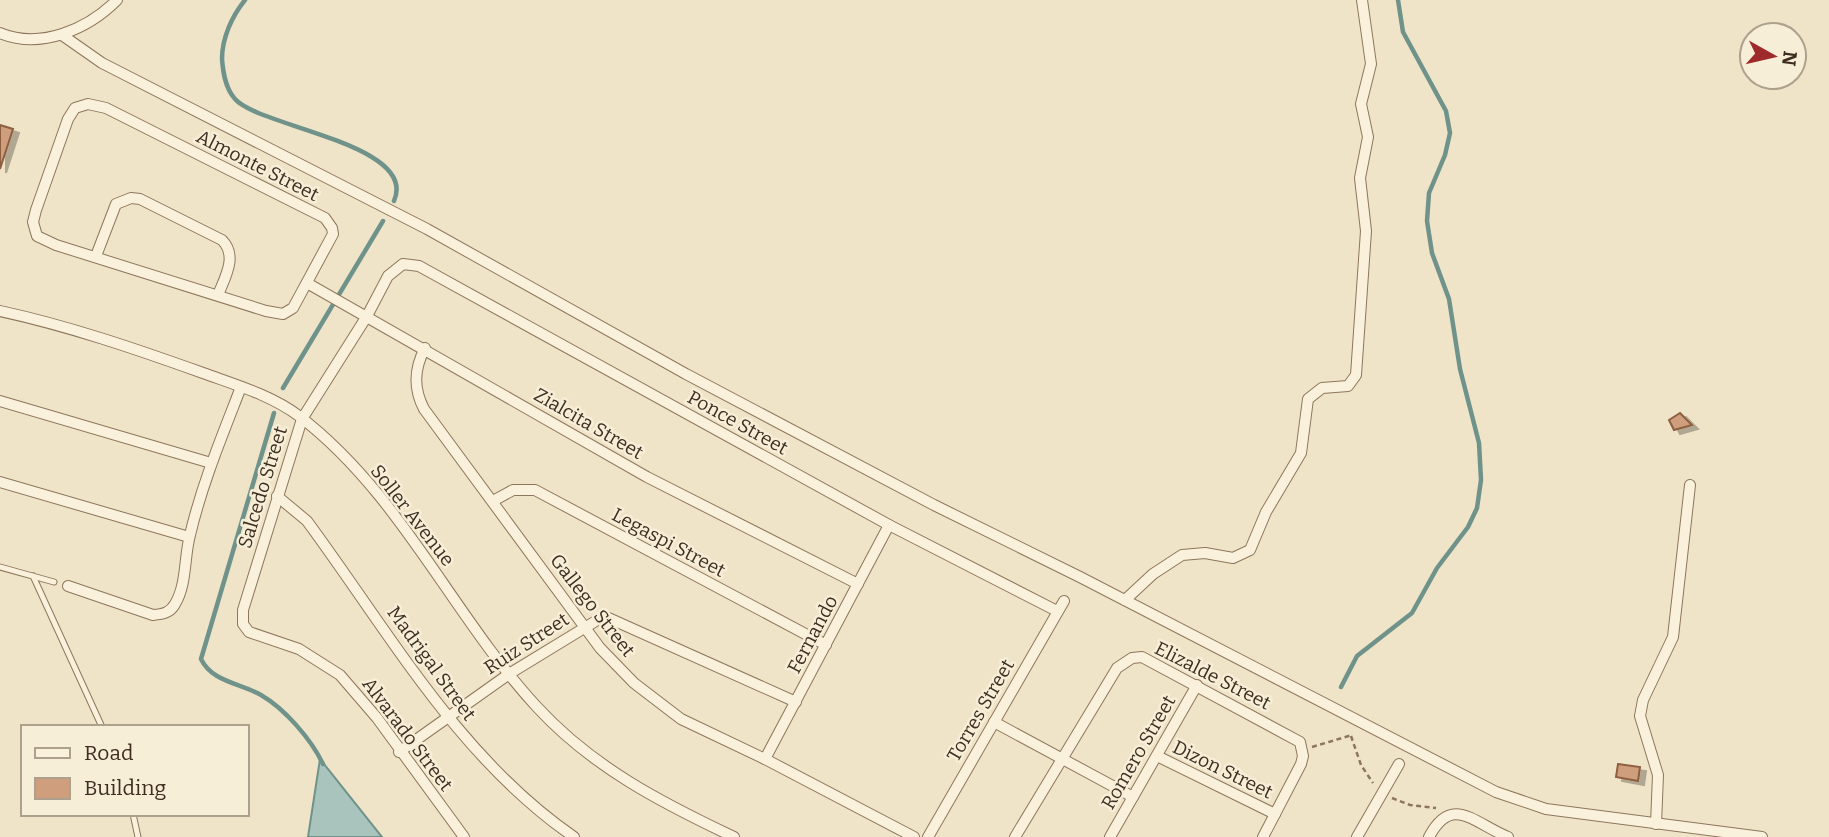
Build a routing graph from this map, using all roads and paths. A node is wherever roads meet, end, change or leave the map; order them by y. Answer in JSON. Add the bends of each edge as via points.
{"nodes":[{"id":1,"x":117,"y":0,"type":"edge"},
{"id":2,"x":1362,"y":0,"type":"edge"},
{"id":3,"x":0,"y":33,"type":"edge"},
{"id":4,"x":62,"y":34,"type":"junction"},
{"id":5,"x":96,"y":256,"type":"junction"},
{"id":6,"x":403,"y":264,"type":"joint"},
{"id":7,"x":307,"y":283,"type":"junction"},
{"id":8,"x":218,"y":295,"type":"junction"},
{"id":9,"x":0,"y":311,"type":"edge"},
{"id":10,"x":367,"y":316,"type":"junction"},
{"id":11,"x":425,"y":348,"type":"junction"},
{"id":12,"x":241,"y":387,"type":"junction"},
{"id":13,"x":0,"y":401,"type":"edge"},
{"id":14,"x":302,"y":419,"type":"junction"},
{"id":15,"x":211,"y":463,"type":"junction"},
{"id":16,"x":0,"y":482,"type":"edge"},
{"id":17,"x":1690,"y":485,"type":"dead end"},
{"id":18,"x":277,"y":496,"type":"junction"},
{"id":19,"x":493,"y":501,"type":"junction"},
{"id":20,"x":889,"y":525,"type":"junction"},
{"id":21,"x":189,"y":537,"type":"junction"},
{"id":22,"x":0,"y":567,"type":"edge"},
{"id":23,"x":33,"y":576,"type":"junction"},
{"id":24,"x":54,"y":582,"type":"dead end"},
{"id":25,"x":858,"y":584,"type":"junction"},
{"id":26,"x":68,"y":586,"type":"dead end"},
{"id":27,"x":1125,"y":600,"type":"junction"},
{"id":28,"x":1061,"y":606,"type":"joint"},
{"id":29,"x":243,"y":624,"type":"joint"},
{"id":30,"x":585,"y":625,"type":"junction"},
{"id":31,"x":826,"y":645,"type":"junction"},
{"id":32,"x":509,"y":674,"type":"junction"},
{"id":33,"x":1197,"y":685,"type":"junction"},
{"id":34,"x":796,"y":702,"type":"junction"},
{"id":35,"x":448,"y":717,"type":"junction"},
{"id":36,"x":994,"y":722,"type":"junction"},
{"id":37,"x":101,"y":725,"type":"edge"},
{"id":38,"x":1351,"y":736,"type":"dead end"},
{"id":39,"x":1303,"y":749,"type":"junction"},
{"id":40,"x":399,"y":752,"type":"junction"},
{"id":41,"x":1157,"y":756,"type":"junction"},
{"id":42,"x":765,"y":759,"type":"junction"},
{"id":43,"x":1061,"y":760,"type":"junction"},
{"id":44,"x":1399,"y":764,"type":"dead end"},
{"id":45,"x":1133,"y":797,"type":"junction"},
{"id":46,"x":1275,"y":814,"type":"junction"},
{"id":47,"x":133,"y":816,"type":"edge"},
{"id":48,"x":1656,"y":824,"type":"junction"},
{"id":49,"x":138,"y":837,"type":"edge"},
{"id":50,"x":464,"y":837,"type":"edge"},
{"id":51,"x":574,"y":837,"type":"edge"},
{"id":52,"x":734,"y":837,"type":"edge"},
{"id":53,"x":914,"y":837,"type":"edge"},
{"id":54,"x":928,"y":837,"type":"edge"},
{"id":55,"x":1015,"y":837,"type":"edge"},
{"id":56,"x":1110,"y":837,"type":"edge"},
{"id":57,"x":1262,"y":837,"type":"edge"},
{"id":58,"x":1357,"y":837,"type":"edge"},
{"id":59,"x":1429,"y":837,"type":"edge"},
{"id":60,"x":1508,"y":837,"type":"edge"},
{"id":61,"x":1762,"y":837,"type":"edge"}],
"edges":[{"from":1,"to":4,"type":"street"},
{"from":2,"to":27,"type":"street","via":[[1371,64],[1361,104],[1368,137],[1360,178],[1366,231],[1356,375],[1348,387],[1322,388],[1308,399],[1301,453],[1266,512],[1250,550],[1233,558],[1182,555]]},
{"from":3,"to":4,"type":"street","via":[[28,40]]},
{"from":4,"to":27,"type":"street","via":[[102,63],[427,229],[686,374]]},
{"from":5,"to":7,"type":"street","name":"Almonte Street","via":[[44,240],[37,236],[33,222],[68,119],[75,108],[88,104],[106,108],[325,218],[332,234]]},
{"from":5,"to":8,"type":"street","name":"Almonte Street"},
{"from":5,"to":8,"type":"street","via":[[116,204],[140,199],[229,247],[230,264]]},
{"from":6,"to":10,"type":"street","name":"Salcedo Street","via":[[388,276]]},
{"from":6,"to":20,"type":"street","name":"Ponce Street","via":[[419,266]]},
{"from":7,"to":8,"type":"street","name":"Almonte Street","via":[[293,308],[283,314]]},
{"from":7,"to":10,"type":"street","name":"Zialcita Street"},
{"from":9,"to":12,"type":"street","name":"Soller Avenue","via":[[91,335]]},
{"from":10,"to":11,"type":"street","name":"Zialcita Street"},
{"from":10,"to":14,"type":"street","name":"Salcedo Street"},
{"from":11,"to":19,"type":"street","name":"Gallego Street","via":[[416,376],[420,402]]},
{"from":11,"to":25,"type":"street","name":"Zialcita Street","via":[[647,477]]},
{"from":12,"to":14,"type":"street","name":"Soller Avenue"},
{"from":12,"to":15,"type":"street"},
{"from":13,"to":15,"type":"street"},
{"from":14,"to":18,"type":"street","name":"Salcedo Street"},
{"from":14,"to":32,"type":"street","name":"Soller Avenue","via":[[372,486]]},
{"from":15,"to":21,"type":"street"},
{"from":16,"to":21,"type":"street"},
{"from":17,"to":48,"type":"street","via":[[1673,637],[1640,716],[1660,789]]},
{"from":18,"to":29,"type":"street","name":"Salcedo Street","via":[[243,610]]},
{"from":18,"to":35,"type":"street","name":"Madrigal Street","via":[[307,522]]},
{"from":19,"to":30,"type":"street","name":"Gallego Street"},
{"from":19,"to":31,"type":"street","name":"Legaspi Street","via":[[513,490],[535,491]]},
{"from":20,"to":25,"type":"street","name":"Fernando"},
{"from":20,"to":28,"type":"street","name":"Ponce Street"},
{"from":21,"to":26,"type":"street","via":[[180,593],[165,614],[141,612]]},
{"from":22,"to":23,"type":"lane"},
{"from":23,"to":24,"type":"lane"},
{"from":23,"to":37,"type":"lane"},
{"from":25,"to":31,"type":"street","name":"Fernando"},
{"from":27,"to":48,"type":"street","via":[[1513,799],[1546,809]]},
{"from":28,"to":36,"type":"street","name":"Torres Street"},
{"from":29,"to":40,"type":"street","name":"Alvarado Street","via":[[249,632],[310,654],[340,675]]},
{"from":30,"to":32,"type":"street","name":"Ruiz Street"},
{"from":30,"to":34,"type":"street","name":"Ruiz Street","via":[[598,617],[612,617]]},
{"from":30,"to":42,"type":"street","name":"Gallego Street","via":[[614,663],[659,704]]},
{"from":31,"to":34,"type":"street","name":"Fernando"},
{"from":32,"to":35,"type":"street","name":"Ruiz Street"},
{"from":32,"to":52,"type":"street","name":"Soller Avenue","via":[[538,708],[606,767],[639,790]]},
{"from":33,"to":39,"type":"street","name":"Elizalde Street","via":[[1295,739]]},
{"from":33,"to":41,"type":"street","name":"Romero Street"},
{"from":33,"to":43,"type":"street","name":"Elizalde Street","via":[[1152,660],[1132,657],[1124,662]]},
{"from":34,"to":42,"type":"street","name":"Fernando"},
{"from":35,"to":40,"type":"street","name":"Ruiz Street"},
{"from":35,"to":51,"type":"street","name":"Madrigal Street","via":[[479,755]]},
{"from":36,"to":43,"type":"street"},
{"from":36,"to":54,"type":"street","name":"Torres Street"},
{"from":38,"to":39,"type":"path"},
{"from":39,"to":46,"type":"street","via":[[1301,764]]},
{"from":40,"to":50,"type":"street","name":"Alvarado Street"},
{"from":41,"to":45,"type":"street","name":"Romero Street"},
{"from":41,"to":46,"type":"street","name":"Dizon Street"},
{"from":42,"to":53,"type":"street","name":"Gallego Street"},
{"from":43,"to":45,"type":"street"},
{"from":43,"to":55,"type":"street","name":"Elizalde Street"},
{"from":44,"to":58,"type":"street"},
{"from":45,"to":56,"type":"street","name":"Romero Street"},
{"from":46,"to":57,"type":"street"},
{"from":47,"to":49,"type":"lane"},
{"from":48,"to":61,"type":"street"},
{"from":59,"to":60,"type":"street","via":[[1443,816],[1452,813]]}]}
